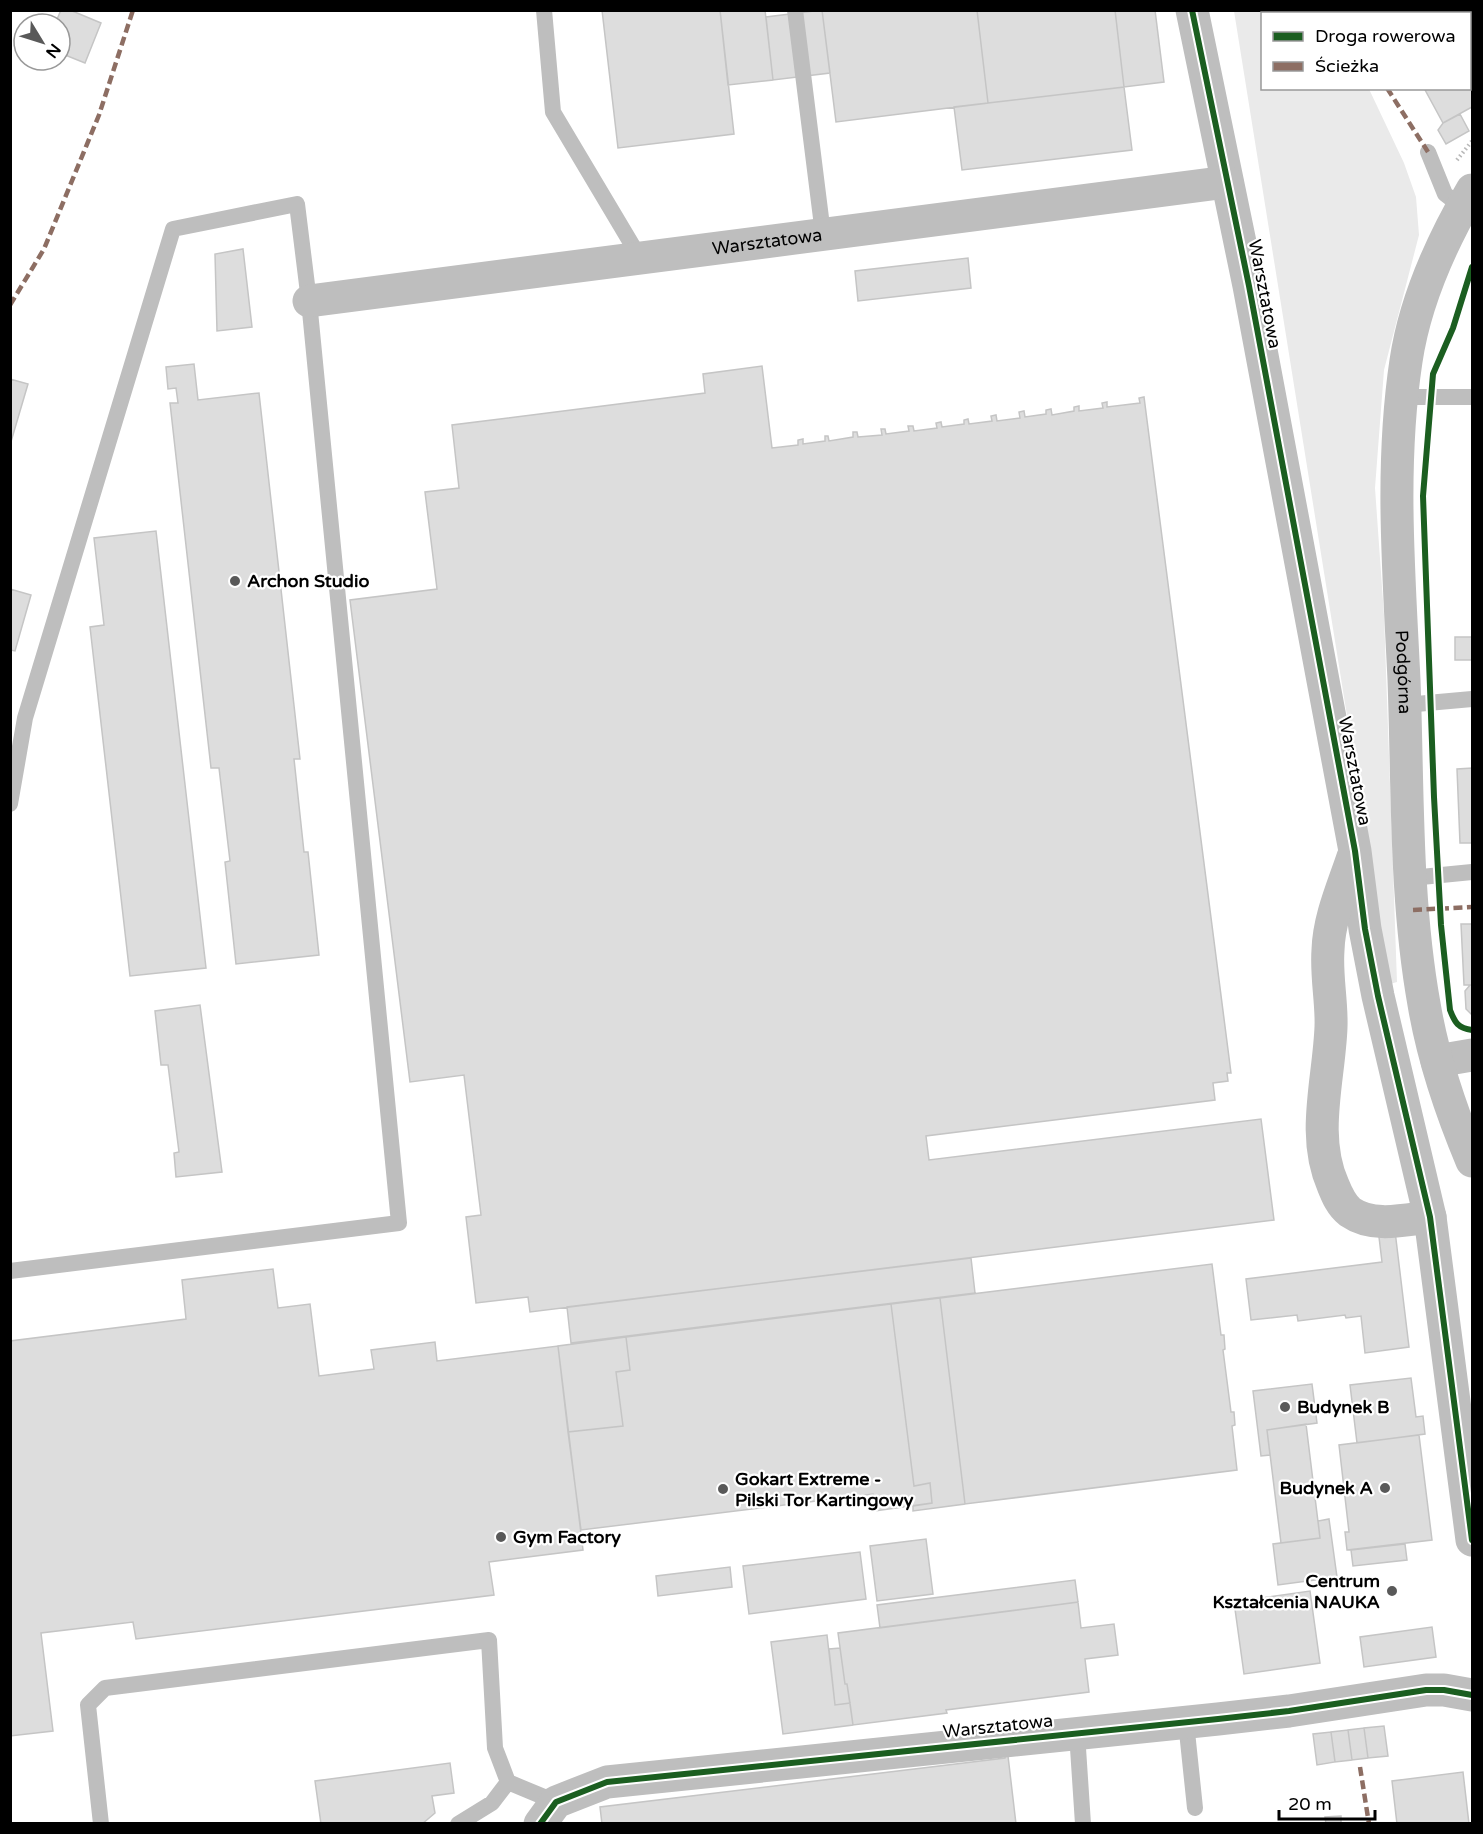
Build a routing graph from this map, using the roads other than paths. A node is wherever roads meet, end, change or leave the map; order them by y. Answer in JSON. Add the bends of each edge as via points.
{"nodes":[{"id":1,"x":544,"y":10,"type":"edge"},
{"id":2,"x":795,"y":10,"type":"edge"},
{"id":3,"x":1192,"y":10,"type":"edge"},
{"id":4,"x":1428,"y":153,"type":"dead end"},
{"id":5,"x":1227,"y":182,"type":"junction"},
{"id":6,"x":1469,"y":204,"type":"edge"},
{"id":7,"x":823,"y":234,"type":"junction"},
{"id":8,"x":640,"y":258,"type":"junction"},
{"id":9,"x":309,"y":301,"type":"junction"},
{"id":10,"x":1402,"y":397,"type":"junction"},
{"id":11,"x":1473,"y":397,"type":"edge"},
{"id":12,"x":1473,"y":699,"type":"edge"},
{"id":13,"x":1405,"y":705,"type":"junction"},
{"id":14,"x":10,"y":804,"type":"edge"},
{"id":15,"x":1355,"y":851,"type":"junction"},
{"id":16,"x":1473,"y":872,"type":"edge"},
{"id":17,"x":1411,"y":878,"type":"junction"},
{"id":18,"x":1473,"y":1054,"type":"edge"},
{"id":19,"x":1437,"y":1061,"type":"junction"},
{"id":20,"x":1473,"y":1161,"type":"edge"},
{"id":21,"x":1430,"y":1217,"type":"junction"},
{"id":22,"x":10,"y":1271,"type":"edge"},
{"id":23,"x":1473,"y":1540,"type":"edge"},
{"id":24,"x":1473,"y":1695,"type":"edge"},
{"id":25,"x":1186,"y":1722,"type":"junction"},
{"id":26,"x":1077,"y":1733,"type":"junction"},
{"id":27,"x":508,"y":1782,"type":"junction"},
{"id":28,"x":1195,"y":1808,"type":"dead end"},
{"id":29,"x":550,"y":1816,"type":"edge"},
{"id":30,"x":101,"y":1824,"type":"edge"},
{"id":31,"x":458,"y":1824,"type":"edge"},
{"id":32,"x":1083,"y":1824,"type":"edge"}],
"edges":[{"from":1,"to":8,"type":"lane","via":[[554,112]]},
{"from":2,"to":7,"type":"lane"},
{"from":3,"to":5,"type":"street","name":"Warsztatowa"},
{"from":4,"to":6,"type":"lane","via":[[1445,194]]},
{"from":5,"to":7,"type":"street","name":"Warsztatowa"},
{"from":5,"to":15,"type":"street","name":"Warsztatowa"},
{"from":6,"to":10,"type":"street","name":"Podgórna","via":[[1442,246],[1421,300],[1406,359]]},
{"from":7,"to":8,"type":"street","name":"Warsztatowa"},
{"from":8,"to":9,"type":"street","name":"Warsztatowa"},
{"from":9,"to":14,"type":"lane","via":[[297,204],[173,229],[25,718]]},
{"from":9,"to":22,"type":"lane","via":[[399,1222]]},
{"from":10,"to":11,"type":"lane"},
{"from":10,"to":13,"type":"street","name":"Podgórna","via":[[1397,505]]},
{"from":12,"to":13,"type":"lane"},
{"from":13,"to":17,"type":"street","name":"Podgórna"},
{"from":15,"to":21,"type":"street","name":"Warsztatowa","via":[[1378,996]]},
{"from":15,"to":21,"type":"street","name":"Warsztatowa","via":[[1336,905],[1328,950],[1332,1026],[1322,1153],[1341,1203],[1350,1212],[1377,1222]]},
{"from":16,"to":17,"type":"lane"},
{"from":17,"to":19,"type":"street","name":"Podgórna","via":[[1424,1005]]},
{"from":18,"to":19,"type":"street"},
{"from":19,"to":20,"type":"street","name":"Podgórna"},
{"from":21,"to":23,"type":"street","name":"Warsztatowa"},
{"from":24,"to":25,"type":"street","name":"Warsztatowa","via":[[1426,1690]]},
{"from":25,"to":26,"type":"street","name":"Warsztatowa"},
{"from":25,"to":28,"type":"lane"},
{"from":26,"to":29,"type":"street","name":"Warsztatowa","via":[[607,1782]]},
{"from":26,"to":32,"type":"lane"},
{"from":27,"to":29,"type":"lane"},
{"from":27,"to":30,"type":"lane","via":[[495,1748],[489,1640],[105,1689],[88,1705]]},
{"from":27,"to":31,"type":"lane","via":[[492,1803]]}]}
